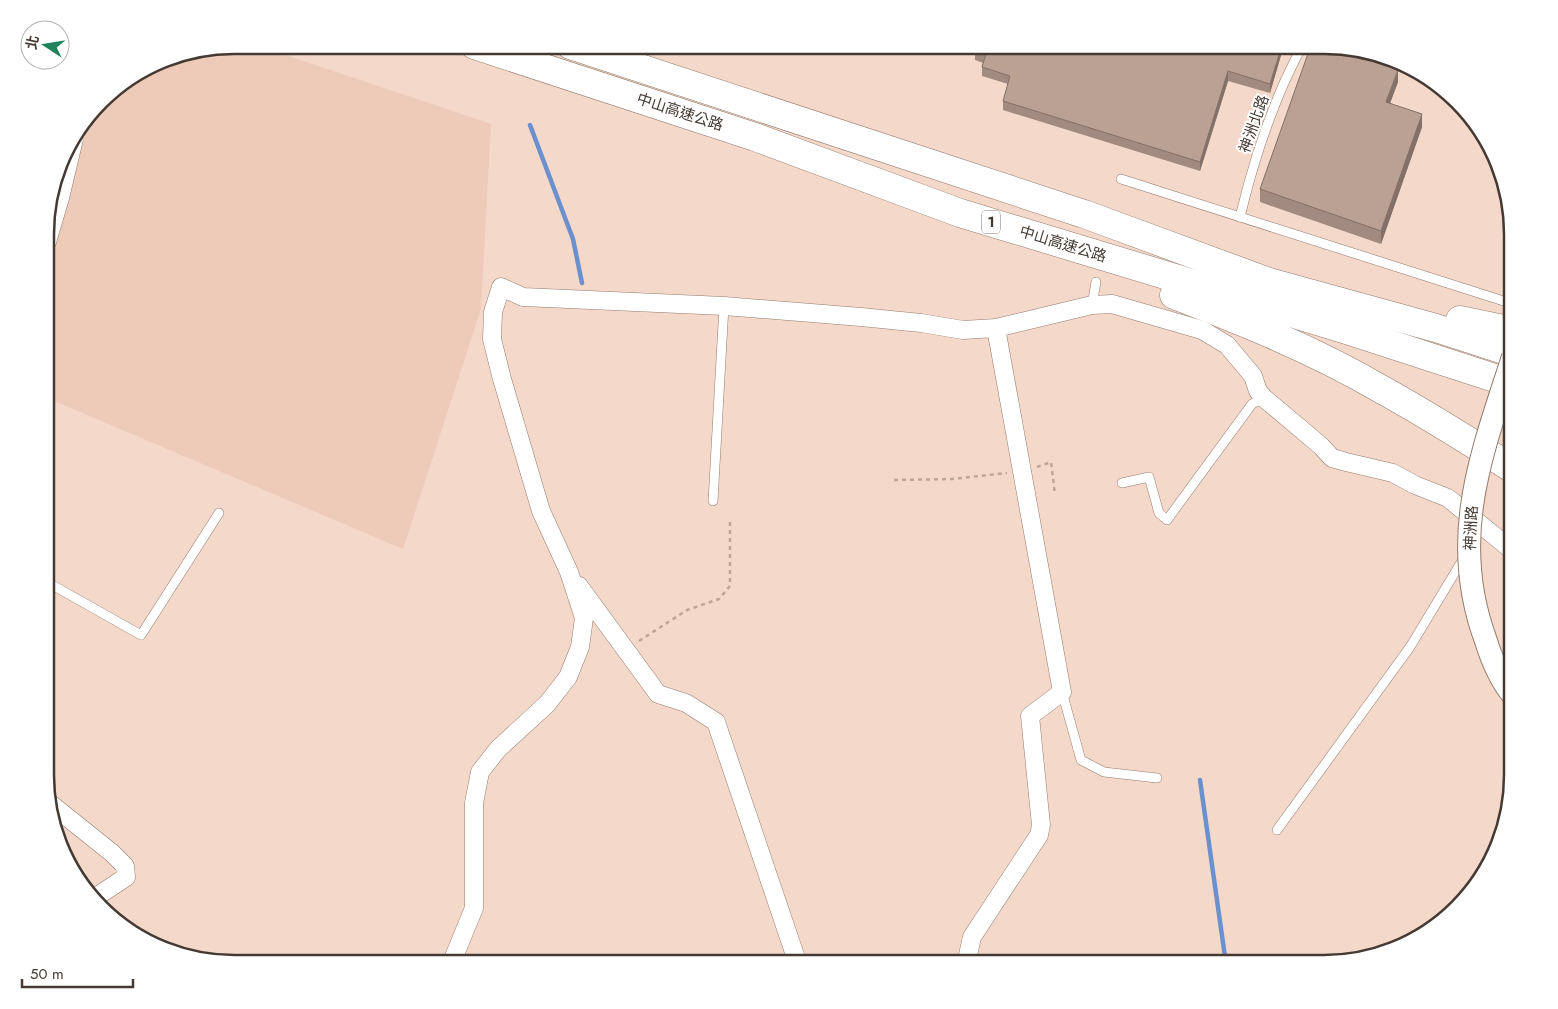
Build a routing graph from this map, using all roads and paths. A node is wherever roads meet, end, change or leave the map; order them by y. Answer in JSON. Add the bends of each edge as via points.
{"nodes":[{"id":1,"x":501,"y":54,"type":"edge"},
{"id":2,"x":597,"y":54,"type":"edge"},
{"id":3,"x":1298,"y":54,"type":"edge"},
{"id":4,"x":69,"y":161,"type":"edge"},
{"id":5,"x":1121,"y":178,"type":"dead end"},
{"id":6,"x":960,"y":213,"type":"junction"},
{"id":7,"x":54,"y":217,"type":"edge"},
{"id":8,"x":1240,"y":217,"type":"junction"},
{"id":9,"x":1096,"y":282,"type":"dead end"},
{"id":10,"x":1269,"y":282,"type":"junction"},
{"id":11,"x":1504,"y":301,"type":"edge"},
{"id":12,"x":1092,"y":305,"type":"junction"},
{"id":13,"x":724,"y":306,"type":"junction"},
{"id":14,"x":996,"y":328,"type":"junction"},
{"id":15,"x":1504,"y":329,"type":"edge"},
{"id":16,"x":1504,"y":352,"type":"edge"},
{"id":17,"x":1504,"y":381,"type":"edge"},
{"id":18,"x":1504,"y":384,"type":"edge"},
{"id":19,"x":1264,"y":398,"type":"junction"},
{"id":20,"x":1504,"y":422,"type":"edge"},
{"id":21,"x":1446,"y":427,"type":"junction"},
{"id":22,"x":1504,"y":464,"type":"edge"},
{"id":23,"x":1023,"y":471,"type":"junction"},
{"id":24,"x":1504,"y":472,"type":"edge"},
{"id":25,"x":894,"y":480,"type":"dead end"},
{"id":26,"x":1122,"y":483,"type":"dead end"},
{"id":27,"x":1055,"y":494,"type":"dead end"},
{"id":28,"x":713,"y":501,"type":"dead end"},
{"id":29,"x":219,"y":513,"type":"dead end"},
{"id":30,"x":730,"y":520,"type":"dead end"},
{"id":31,"x":1482,"y":527,"type":"junction"},
{"id":32,"x":1504,"y":544,"type":"edge"},
{"id":33,"x":569,"y":572,"type":"junction"},
{"id":34,"x":54,"y":586,"type":"edge"},
{"id":35,"x":626,"y":650,"type":"junction"},
{"id":36,"x":1504,"y":654,"type":"edge"},
{"id":37,"x":1504,"y":680,"type":"edge"},
{"id":38,"x":1062,"y":692,"type":"junction"},
{"id":39,"x":1157,"y":778,"type":"dead end"},
{"id":40,"x":57,"y":810,"type":"edge"},
{"id":41,"x":1277,"y":830,"type":"dead end"},
{"id":42,"x":99,"y":895,"type":"edge"},
{"id":43,"x":455,"y":955,"type":"edge"},
{"id":44,"x":795,"y":955,"type":"edge"},
{"id":45,"x":971,"y":955,"type":"edge"}],
"edges":[{"from":1,"to":6,"type":"highway","name":"中山高速公路","number":"1","via":[[755,137]]},
{"from":2,"to":10,"type":"highway","name":"中山高速公路","via":[[1084,214]]},
{"from":3,"to":8,"type":"lane","name":"神洲北路","via":[[1274,106]]},
{"from":4,"to":7,"type":"street"},
{"from":5,"to":8,"type":"lane"},
{"from":6,"to":17,"type":"highway","name":"中山高速公路","number":"1"},
{"from":6,"to":21,"type":"highway","via":[[1250,325],[1378,387]]},
{"from":8,"to":11,"type":"lane"},
{"from":9,"to":12,"type":"lane"},
{"from":10,"to":15,"type":"highway"},
{"from":10,"to":16,"type":"highway","name":"中山高速公路","via":[[1436,328]]},
{"from":12,"to":14,"type":"street"},
{"from":12,"to":19,"type":"street","via":[[1112,304],[1202,330],[1227,345],[1253,376]]},
{"from":13,"to":14,"type":"street","via":[[921,323],[963,330]]},
{"from":13,"to":28,"type":"lane"},
{"from":13,"to":33,"type":"street","via":[[523,297],[501,287],[492,312],[492,339],[541,511]]},
{"from":14,"to":23,"type":"street"},
{"from":18,"to":37,"type":"street","name":"神洲路","bridge":true,"via":[[1473,491],[1468,532],[1470,578],[1478,620],[1492,659]]},
{"from":19,"to":26,"type":"lane","via":[[1252,404],[1168,520],[1160,513],[1149,477]]},
{"from":19,"to":31,"type":"street","via":[[1332,458],[1393,473],[1448,498]]},
{"from":20,"to":36,"type":"street","name":"神洲路","via":[[1486,492],[1480,535],[1482,576]]},
{"from":21,"to":22,"type":"highway"},
{"from":21,"to":24,"type":"highway"},
{"from":23,"to":25,"type":"path","via":[[952,479]]},
{"from":23,"to":27,"type":"path","via":[[1051,462]]},
{"from":23,"to":38,"type":"street"},
{"from":29,"to":34,"type":"lane","via":[[141,635]]},
{"from":30,"to":35,"type":"path","via":[[730,586],[719,599],[687,610]]},
{"from":31,"to":32,"type":"street"},
{"from":31,"to":41,"type":"lane","via":[[1410,647]]},
{"from":33,"to":35,"type":"street"},
{"from":33,"to":43,"type":"street","via":[[584,618],[580,647],[568,677],[548,704],[498,749],[480,772],[474,803],[474,908]]},
{"from":35,"to":44,"type":"street","via":[[658,694],[686,703],[716,722]]},
{"from":38,"to":39,"type":"lane","via":[[1081,760],[1104,772]]},
{"from":38,"to":45,"type":"street","via":[[1030,716],[1041,825],[1039,835],[972,936]]},
{"from":40,"to":42,"type":"street","via":[[125,866],[126,877]]}]}
